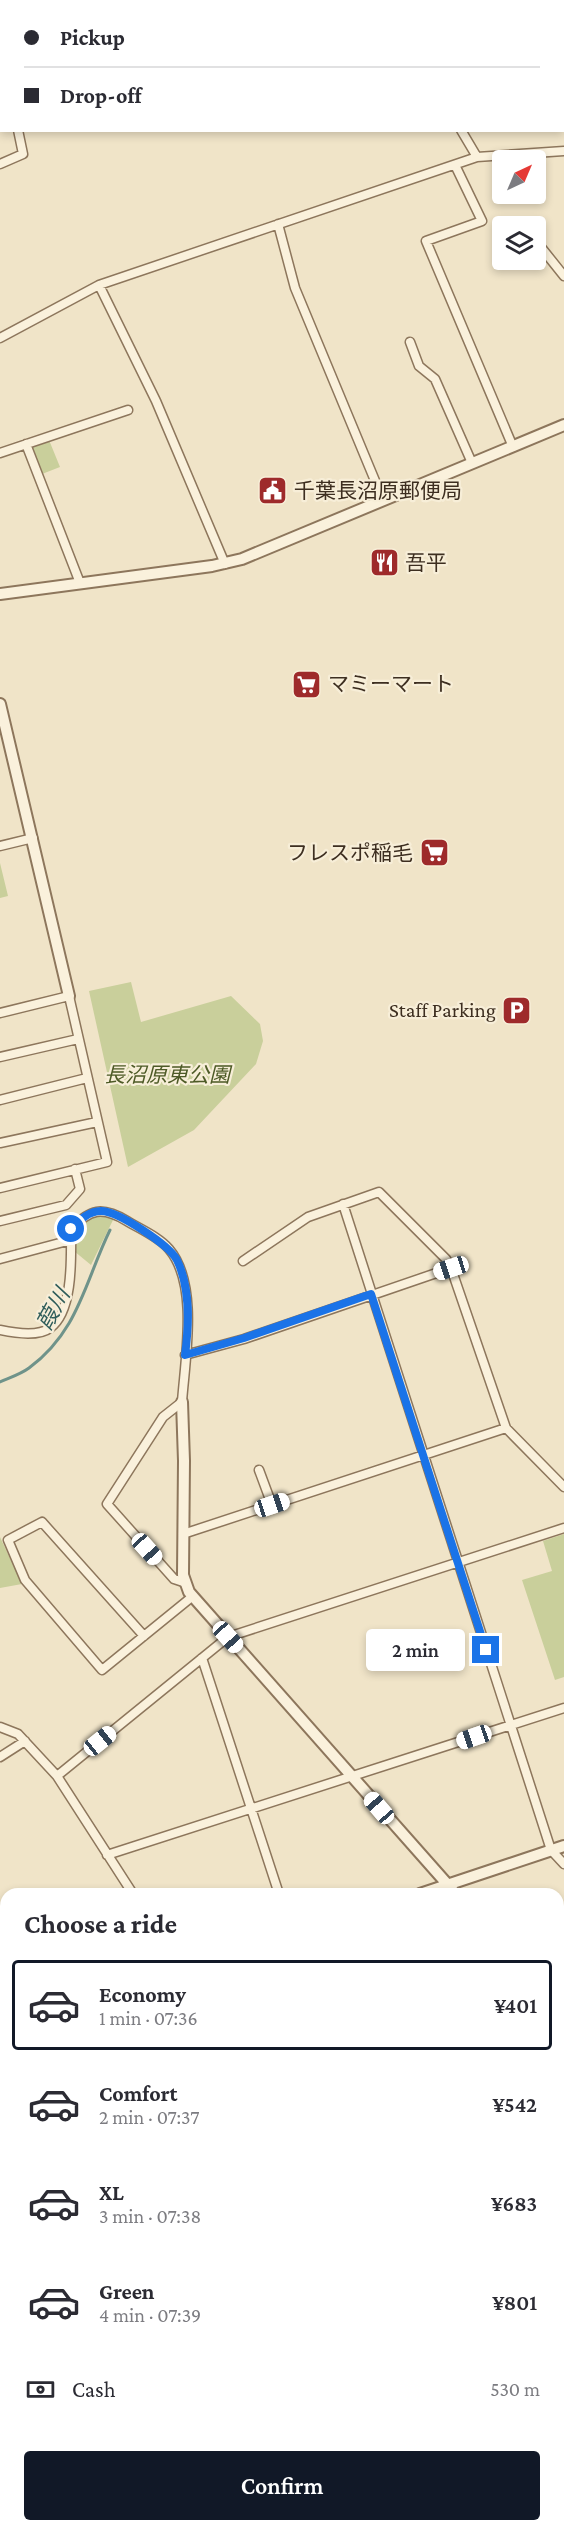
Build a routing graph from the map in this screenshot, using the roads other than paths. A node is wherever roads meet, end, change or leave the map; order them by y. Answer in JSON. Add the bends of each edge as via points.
{"nodes":[{"id":1,"x":18,"y":132,"type":"edge"},
{"id":2,"x":462,"y":132,"type":"edge"},
{"id":3,"x":564,"y":151,"type":"edge"},
{"id":4,"x":477,"y":157,"type":"junction"},
{"id":5,"x":0,"y":164,"type":"edge"},
{"id":6,"x":455,"y":165,"type":"junction"},
{"id":7,"x":278,"y":224,"type":"junction"},
{"id":8,"x":546,"y":254,"type":"edge"},
{"id":9,"x":564,"y":276,"type":"edge"},
{"id":10,"x":99,"y":285,"type":"junction"},
{"id":11,"x":0,"y":338,"type":"edge"},
{"id":12,"x":410,"y":342,"type":"dead end"},
{"id":13,"x":128,"y":410,"type":"dead end"},
{"id":14,"x":564,"y":425,"type":"edge"},
{"id":15,"x":26,"y":444,"type":"junction"},
{"id":16,"x":513,"y":447,"type":"junction"},
{"id":17,"x":0,"y":453,"type":"edge"},
{"id":18,"x":472,"y":463,"type":"junction"},
{"id":19,"x":383,"y":500,"type":"junction"},
{"id":20,"x":225,"y":564,"type":"junction"},
{"id":21,"x":80,"y":583,"type":"junction"},
{"id":22,"x":0,"y":594,"type":"edge"},
{"id":23,"x":0,"y":704,"type":"edge"},
{"id":24,"x":33,"y":838,"type":"junction"},
{"id":25,"x":0,"y":846,"type":"edge"},
{"id":26,"x":69,"y":996,"type":"junction"},
{"id":27,"x":0,"y":1013,"type":"edge"},
{"id":28,"x":78,"y":1039,"type":"junction"},
{"id":29,"x":0,"y":1057,"type":"edge"},
{"id":30,"x":87,"y":1078,"type":"junction"},
{"id":31,"x":0,"y":1100,"type":"edge"},
{"id":32,"x":97,"y":1122,"type":"junction"},
{"id":33,"x":0,"y":1143,"type":"edge"},
{"id":34,"x":75,"y":1169,"type":"junction"},
{"id":35,"x":0,"y":1188,"type":"edge"},
{"id":36,"x":344,"y":1204,"type":"junction"},
{"id":37,"x":0,"y":1221,"type":"edge"},
{"id":38,"x":71,"y":1240,"type":"junction"},
{"id":39,"x":0,"y":1259,"type":"edge"},
{"id":40,"x":243,"y":1261,"type":"dead end"},
{"id":41,"x":451,"y":1268,"type":"junction"},
{"id":42,"x":371,"y":1294,"type":"junction"},
{"id":43,"x":0,"y":1330,"type":"edge"},
{"id":44,"x":185,"y":1355,"type":"junction"},
{"id":45,"x":182,"y":1402,"type":"junction"},
{"id":46,"x":506,"y":1428,"type":"junction"},
{"id":47,"x":423,"y":1456,"type":"junction"},
{"id":48,"x":260,"y":1470,"type":"dead end"},
{"id":49,"x":564,"y":1487,"type":"edge"},
{"id":50,"x":272,"y":1505,"type":"junction"},
{"id":51,"x":564,"y":1528,"type":"edge"},
{"id":52,"x":183,"y":1534,"type":"junction"},
{"id":53,"x":457,"y":1562,"type":"junction"},
{"id":54,"x":183,"y":1582,"type":"junction"},
{"id":55,"x":193,"y":1596,"type":"junction"},
{"id":56,"x":144,"y":1636,"type":"junction"},
{"id":57,"x":228,"y":1637,"type":"junction"},
{"id":58,"x":202,"y":1658,"type":"junction"},
{"id":59,"x":564,"y":1708,"type":"edge"},
{"id":60,"x":510,"y":1725,"type":"junction"},
{"id":61,"x":0,"y":1727,"type":"edge"},
{"id":62,"x":25,"y":1741,"type":"junction"},
{"id":63,"x":0,"y":1758,"type":"edge"},
{"id":64,"x":57,"y":1776,"type":"junction"},
{"id":65,"x":352,"y":1778,"type":"junction"},
{"id":66,"x":252,"y":1810,"type":"junction"},
{"id":67,"x":564,"y":1846,"type":"edge"},
{"id":68,"x":551,"y":1850,"type":"junction"},
{"id":69,"x":107,"y":1855,"type":"junction"},
{"id":70,"x":564,"y":1864,"type":"edge"},
{"id":71,"x":448,"y":1886,"type":"junction"},
{"id":72,"x":129,"y":1888,"type":"edge"},
{"id":73,"x":277,"y":1888,"type":"edge"},
{"id":74,"x":441,"y":1888,"type":"edge"}],
"edges":[{"from":1,"to":5,"type":"street","via":[[23,154]]},
{"from":2,"to":4,"type":"street"},
{"from":3,"to":4,"type":"street"},
{"from":4,"to":6,"type":"street"},
{"from":6,"to":7,"type":"street"},
{"from":6,"to":16,"type":"street","via":[[482,221],[426,241]]},
{"from":7,"to":10,"type":"street"},
{"from":7,"to":19,"type":"street","via":[[296,288]]},
{"from":8,"to":9,"type":"street"},
{"from":10,"to":11,"type":"street"},
{"from":10,"to":20,"type":"street","via":[[156,401]]},
{"from":12,"to":18,"type":"street","via":[[419,366],[435,379]]},
{"from":13,"to":15,"type":"street"},
{"from":14,"to":16,"type":"street"},
{"from":15,"to":17,"type":"street"},
{"from":15,"to":21,"type":"street"},
{"from":16,"to":18,"type":"street"},
{"from":18,"to":19,"type":"street"},
{"from":19,"to":20,"type":"street"},
{"from":20,"to":21,"type":"street"},
{"from":21,"to":22,"type":"street"},
{"from":23,"to":24,"type":"street"},
{"from":24,"to":25,"type":"street"},
{"from":24,"to":26,"type":"street"},
{"from":26,"to":27,"type":"street"},
{"from":26,"to":28,"type":"street"},
{"from":28,"to":29,"type":"street"},
{"from":28,"to":30,"type":"street"},
{"from":30,"to":31,"type":"street"},
{"from":30,"to":32,"type":"street"},
{"from":32,"to":33,"type":"street"},
{"from":32,"to":34,"type":"street","via":[[107,1162]]},
{"from":34,"to":35,"type":"street"},
{"from":34,"to":37,"type":"street","via":[[80,1189],[66,1205]]},
{"from":36,"to":40,"type":"street","via":[[308,1217]]},
{"from":36,"to":41,"type":"street","via":[[379,1192]]},
{"from":36,"to":42,"type":"street"},
{"from":38,"to":39,"type":"street"},
{"from":38,"to":43,"type":"street","via":[[72,1264],[66,1298],[52,1327],[30,1333]]},
{"from":38,"to":44,"type":"street","via":[[71,1229],[84,1216],[99,1210],[121,1218],[167,1247],[179,1267],[189,1316]]},
{"from":41,"to":42,"type":"street"},
{"from":41,"to":46,"type":"street"},
{"from":42,"to":44,"type":"street"},
{"from":42,"to":47,"type":"street"},
{"from":44,"to":45,"type":"street"},
{"from":45,"to":52,"type":"street"},
{"from":45,"to":54,"type":"street","via":[[163,1417],[107,1504],[174,1579]]},
{"from":46,"to":47,"type":"street"},
{"from":46,"to":49,"type":"street"},
{"from":47,"to":50,"type":"street"},
{"from":47,"to":53,"type":"street"},
{"from":48,"to":50,"type":"street"},
{"from":50,"to":52,"type":"street"},
{"from":51,"to":53,"type":"street"},
{"from":52,"to":54,"type":"street"},
{"from":53,"to":57,"type":"street"},
{"from":53,"to":60,"type":"street"},
{"from":54,"to":55,"type":"street"},
{"from":55,"to":56,"type":"street"},
{"from":55,"to":57,"type":"street"},
{"from":56,"to":56,"type":"street","via":[[42,1522],[8,1540],[25,1580],[102,1670]]},
{"from":57,"to":58,"type":"street"},
{"from":57,"to":65,"type":"street"},
{"from":58,"to":64,"type":"street"},
{"from":58,"to":66,"type":"street"},
{"from":59,"to":60,"type":"street"},
{"from":60,"to":65,"type":"street"},
{"from":60,"to":68,"type":"street"},
{"from":61,"to":62,"type":"street"},
{"from":62,"to":63,"type":"street"},
{"from":62,"to":64,"type":"street"},
{"from":64,"to":69,"type":"street"},
{"from":65,"to":66,"type":"street"},
{"from":65,"to":71,"type":"street"},
{"from":66,"to":69,"type":"street"},
{"from":66,"to":73,"type":"street"},
{"from":67,"to":68,"type":"street"},
{"from":68,"to":70,"type":"street"},
{"from":68,"to":71,"type":"street"},
{"from":69,"to":72,"type":"street"},
{"from":71,"to":74,"type":"street"}]}
